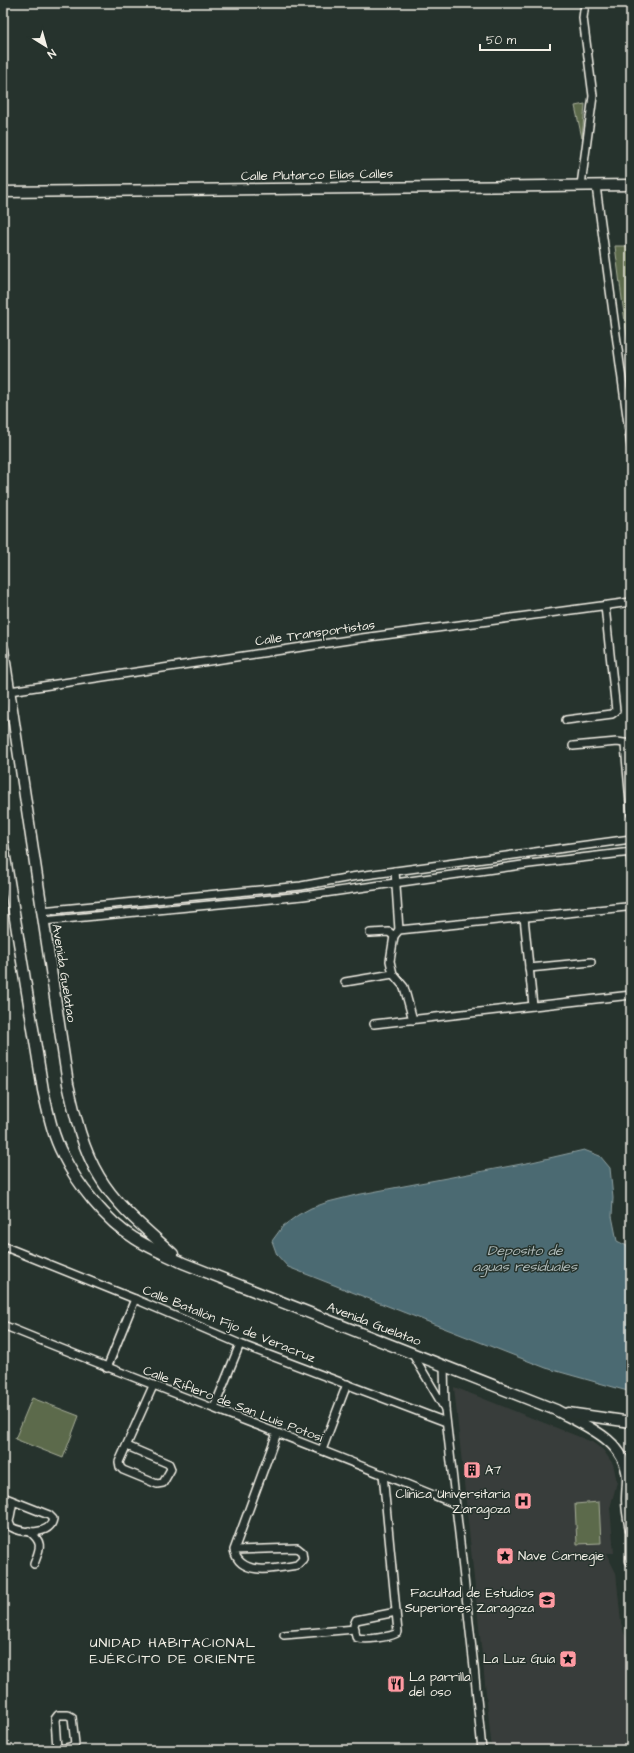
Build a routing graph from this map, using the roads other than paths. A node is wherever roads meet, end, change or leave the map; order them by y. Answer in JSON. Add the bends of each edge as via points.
{"nodes":[{"id":1,"x":585,"y":3,"type":"edge"},
{"id":2,"x":581,"y":185,"type":"junction"},
{"id":3,"x":631,"y":185,"type":"edge"},
{"id":4,"x":596,"y":186,"type":"junction"},
{"id":5,"x":3,"y":192,"type":"edge"},
{"id":6,"x":631,"y":446,"type":"edge"},
{"id":7,"x":631,"y":602,"type":"edge"},
{"id":8,"x":605,"y":606,"type":"junction"},
{"id":9,"x":3,"y":649,"type":"edge"},
{"id":10,"x":6,"y":691,"type":"edge"},
{"id":11,"x":566,"y":720,"type":"dead end"},
{"id":12,"x":628,"y":745,"type":"edge"},
{"id":13,"x":573,"y":746,"type":"dead end"},
{"id":14,"x":631,"y":814,"type":"edge"},
{"id":15,"x":631,"y":839,"type":"edge"},
{"id":16,"x":3,"y":845,"type":"edge"},
{"id":17,"x":630,"y":852,"type":"edge"},
{"id":18,"x":528,"y":853,"type":"junction"},
{"id":19,"x":631,"y":862,"type":"edge"},
{"id":20,"x":4,"y":864,"type":"edge"},
{"id":21,"x":529,"y":864,"type":"junction"},
{"id":22,"x":395,"y":872,"type":"junction"},
{"id":23,"x":351,"y":877,"type":"junction"},
{"id":24,"x":396,"y":882,"type":"junction"},
{"id":25,"x":301,"y":886,"type":"junction"},
{"id":26,"x":353,"y":889,"type":"junction"},
{"id":27,"x":303,"y":896,"type":"junction"},
{"id":28,"x":631,"y":905,"type":"edge"},
{"id":29,"x":42,"y":916,"type":"junction"},
{"id":30,"x":524,"y":917,"type":"junction"},
{"id":31,"x":370,"y":933,"type":"dead end"},
{"id":32,"x":396,"y":933,"type":"junction"},
{"id":33,"x":591,"y":962,"type":"dead end"},
{"id":34,"x":529,"y":968,"type":"junction"},
{"id":35,"x":393,"y":974,"type":"junction"},
{"id":36,"x":345,"y":982,"type":"dead end"},
{"id":37,"x":631,"y":995,"type":"edge"},
{"id":38,"x":533,"y":1006,"type":"junction"},
{"id":39,"x":413,"y":1020,"type":"junction"},
{"id":40,"x":374,"y":1024,"type":"dead end"},
{"id":41,"x":3,"y":1246,"type":"edge"},
{"id":42,"x":183,"y":1263,"type":"junction"},
{"id":43,"x":135,"y":1299,"type":"junction"},
{"id":44,"x":3,"y":1325,"type":"edge"},
{"id":45,"x":240,"y":1344,"type":"junction"},
{"id":46,"x":412,"y":1353,"type":"junction"},
{"id":47,"x":444,"y":1365,"type":"junction"},
{"id":48,"x":107,"y":1368,"type":"junction"},
{"id":49,"x":347,"y":1384,"type":"junction"},
{"id":50,"x":153,"y":1386,"type":"junction"},
{"id":51,"x":214,"y":1408,"type":"junction"},
{"id":52,"x":445,"y":1409,"type":"junction"},
{"id":53,"x":556,"y":1410,"type":"junction"},
{"id":54,"x":446,"y":1422,"type":"junction"},
{"id":55,"x":631,"y":1422,"type":"edge"},
{"id":56,"x":277,"y":1433,"type":"junction"},
{"id":57,"x":127,"y":1446,"type":"junction"},
{"id":58,"x":322,"y":1450,"type":"junction"},
{"id":59,"x":384,"y":1474,"type":"junction"},
{"id":60,"x":3,"y":1497,"type":"edge"},
{"id":61,"x":13,"y":1501,"type":"junction"},
{"id":62,"x":455,"y":1504,"type":"junction"},
{"id":63,"x":631,"y":1529,"type":"edge"},
{"id":64,"x":29,"y":1531,"type":"junction"},
{"id":65,"x":234,"y":1550,"type":"junction"},
{"id":66,"x":631,"y":1561,"type":"edge"},
{"id":67,"x":34,"y":1564,"type":"dead end"},
{"id":68,"x":396,"y":1612,"type":"junction"},
{"id":69,"x":355,"y":1629,"type":"junction"},
{"id":70,"x":284,"y":1635,"type":"dead end"},
{"id":71,"x":57,"y":1749,"type":"junction"},
{"id":72,"x":45,"y":1750,"type":"edge"},
{"id":73,"x":482,"y":1750,"type":"edge"}],
"edges":[{"from":1,"to":2,"type":"street","via":[[583,18],[593,96]]},
{"from":2,"to":4,"type":"main road","name":"Calle Plutarco Elías Calles"},
{"from":2,"to":5,"type":"main road","name":"Calle Plutarco Elías Calles"},
{"from":3,"to":4,"type":"main road","name":"Calle Plutarco Elías Calles"},
{"from":4,"to":6,"type":"street"},
{"from":7,"to":8,"type":"street","name":"Calle Transportistas"},
{"from":8,"to":10,"type":"street","name":"Calle Transportistas","via":[[362,638]]},
{"from":8,"to":11,"type":"street","via":[[616,711],[612,714]]},
{"from":9,"to":10,"type":"main road","name":"Avenida Guelatao"},
{"from":10,"to":29,"type":"main road","name":"Avenida Guelatao"},
{"from":12,"to":13,"type":"street","via":[[617,742]]},
{"from":12,"to":14,"type":"street"},
{"from":15,"to":18,"type":"street"},
{"from":16,"to":20,"type":"main road","name":"Avenida Guelatao"},
{"from":17,"to":19,"type":"street"},
{"from":17,"to":21,"type":"street"},
{"from":18,"to":21,"type":"street"},
{"from":18,"to":22,"type":"street"},
{"from":20,"to":42,"type":"main road","name":"Avenida Guelatao","via":[[42,1090],[51,1125],[63,1155],[83,1187],[106,1216],[133,1238]]},
{"from":21,"to":24,"type":"street"},
{"from":22,"to":23,"type":"street"},
{"from":22,"to":24,"type":"street"},
{"from":23,"to":25,"type":"street"},
{"from":23,"to":26,"type":"street"},
{"from":24,"to":26,"type":"street"},
{"from":24,"to":32,"type":"street"},
{"from":25,"to":27,"type":"street"},
{"from":25,"to":29,"type":"street"},
{"from":26,"to":27,"type":"street"},
{"from":27,"to":29,"type":"street"},
{"from":28,"to":30,"type":"street"},
{"from":29,"to":42,"type":"main road","name":"Avenida Guelatao","via":[[68,1084],[76,1120],[85,1144],[99,1176],[117,1200]]},
{"from":30,"to":32,"type":"street"},
{"from":30,"to":34,"type":"street"},
{"from":31,"to":32,"type":"street"},
{"from":32,"to":35,"type":"street","via":[[390,961]]},
{"from":33,"to":34,"type":"street"},
{"from":34,"to":38,"type":"street"},
{"from":35,"to":36,"type":"street"},
{"from":35,"to":39,"type":"street","via":[[404,987]]},
{"from":37,"to":38,"type":"street"},
{"from":38,"to":39,"type":"street"},
{"from":39,"to":40,"type":"street"},
{"from":41,"to":43,"type":"street","name":"Calle Batallón Fijo de Veracruz"},
{"from":42,"to":46,"type":"main road","name":"Avenida Guelatao"},
{"from":43,"to":45,"type":"street","name":"Calle Batallón Fijo de Veracruz"},
{"from":43,"to":48,"type":"street"},
{"from":44,"to":48,"type":"street","name":"Calle Riflero de San Luis Potosí"},
{"from":45,"to":49,"type":"street","name":"Calle Batallón Fijo de Veracruz"},
{"from":45,"to":51,"type":"street"},
{"from":46,"to":47,"type":"main road","name":"Avenida Guelatao"},
{"from":46,"to":52,"type":"street"},
{"from":47,"to":52,"type":"street"},
{"from":47,"to":53,"type":"main road","name":"Avenida Guelatao"},
{"from":48,"to":50,"type":"street","name":"Calle Riflero de San Luis Potosí"},
{"from":49,"to":54,"type":"street","name":"Calle Batallón Fijo de Veracruz"},
{"from":49,"to":58,"type":"street"},
{"from":50,"to":51,"type":"street","name":"Calle Riflero de San Luis Potosí"},
{"from":50,"to":57,"type":"street"},
{"from":51,"to":56,"type":"street","name":"Calle Riflero de San Luis Potosí"},
{"from":52,"to":54,"type":"street"},
{"from":53,"to":55,"type":"main road","name":"Avenida Guelatao"},
{"from":53,"to":63,"type":"main road","name":"Avenida Guelatao","via":[[595,1431],[618,1450],[627,1472]]},
{"from":54,"to":62,"type":"street"},
{"from":56,"to":58,"type":"street","name":"Calle Riflero de San Luis Potosí"},
{"from":56,"to":65,"type":"street"},
{"from":57,"to":57,"type":"street","via":[[119,1462],[121,1469],[156,1484],[163,1483],[171,1469],[169,1464]]},
{"from":58,"to":59,"type":"street","name":"Calle Riflero de San Luis Potosí"},
{"from":59,"to":62,"type":"street","name":"Calle Riflero de San Luis Potosí"},
{"from":59,"to":68,"type":"street"},
{"from":60,"to":61,"type":"street"},
{"from":61,"to":64,"type":"street","via":[[9,1524],[13,1528]]},
{"from":61,"to":64,"type":"street","via":[[49,1515],[53,1519],[49,1528]]},
{"from":62,"to":73,"type":"street"},
{"from":63,"to":66,"type":"main road","name":"Avenida Guelatao"},
{"from":64,"to":67,"type":"street","via":[[37,1538],[40,1549]]},
{"from":65,"to":65,"type":"street","via":[[236,1558],[245,1565],[261,1570],[297,1565],[303,1556],[297,1548]]},
{"from":68,"to":69,"type":"street","via":[[359,1619],[355,1622]]},
{"from":68,"to":69,"type":"street","via":[[399,1629],[396,1634],[359,1639],[356,1637]]},
{"from":69,"to":70,"type":"street"},
{"from":71,"to":71,"type":"street","via":[[72,1747],[75,1742],[73,1719],[68,1715],[54,1719]]},
{"from":71,"to":72,"type":"street"}]}
